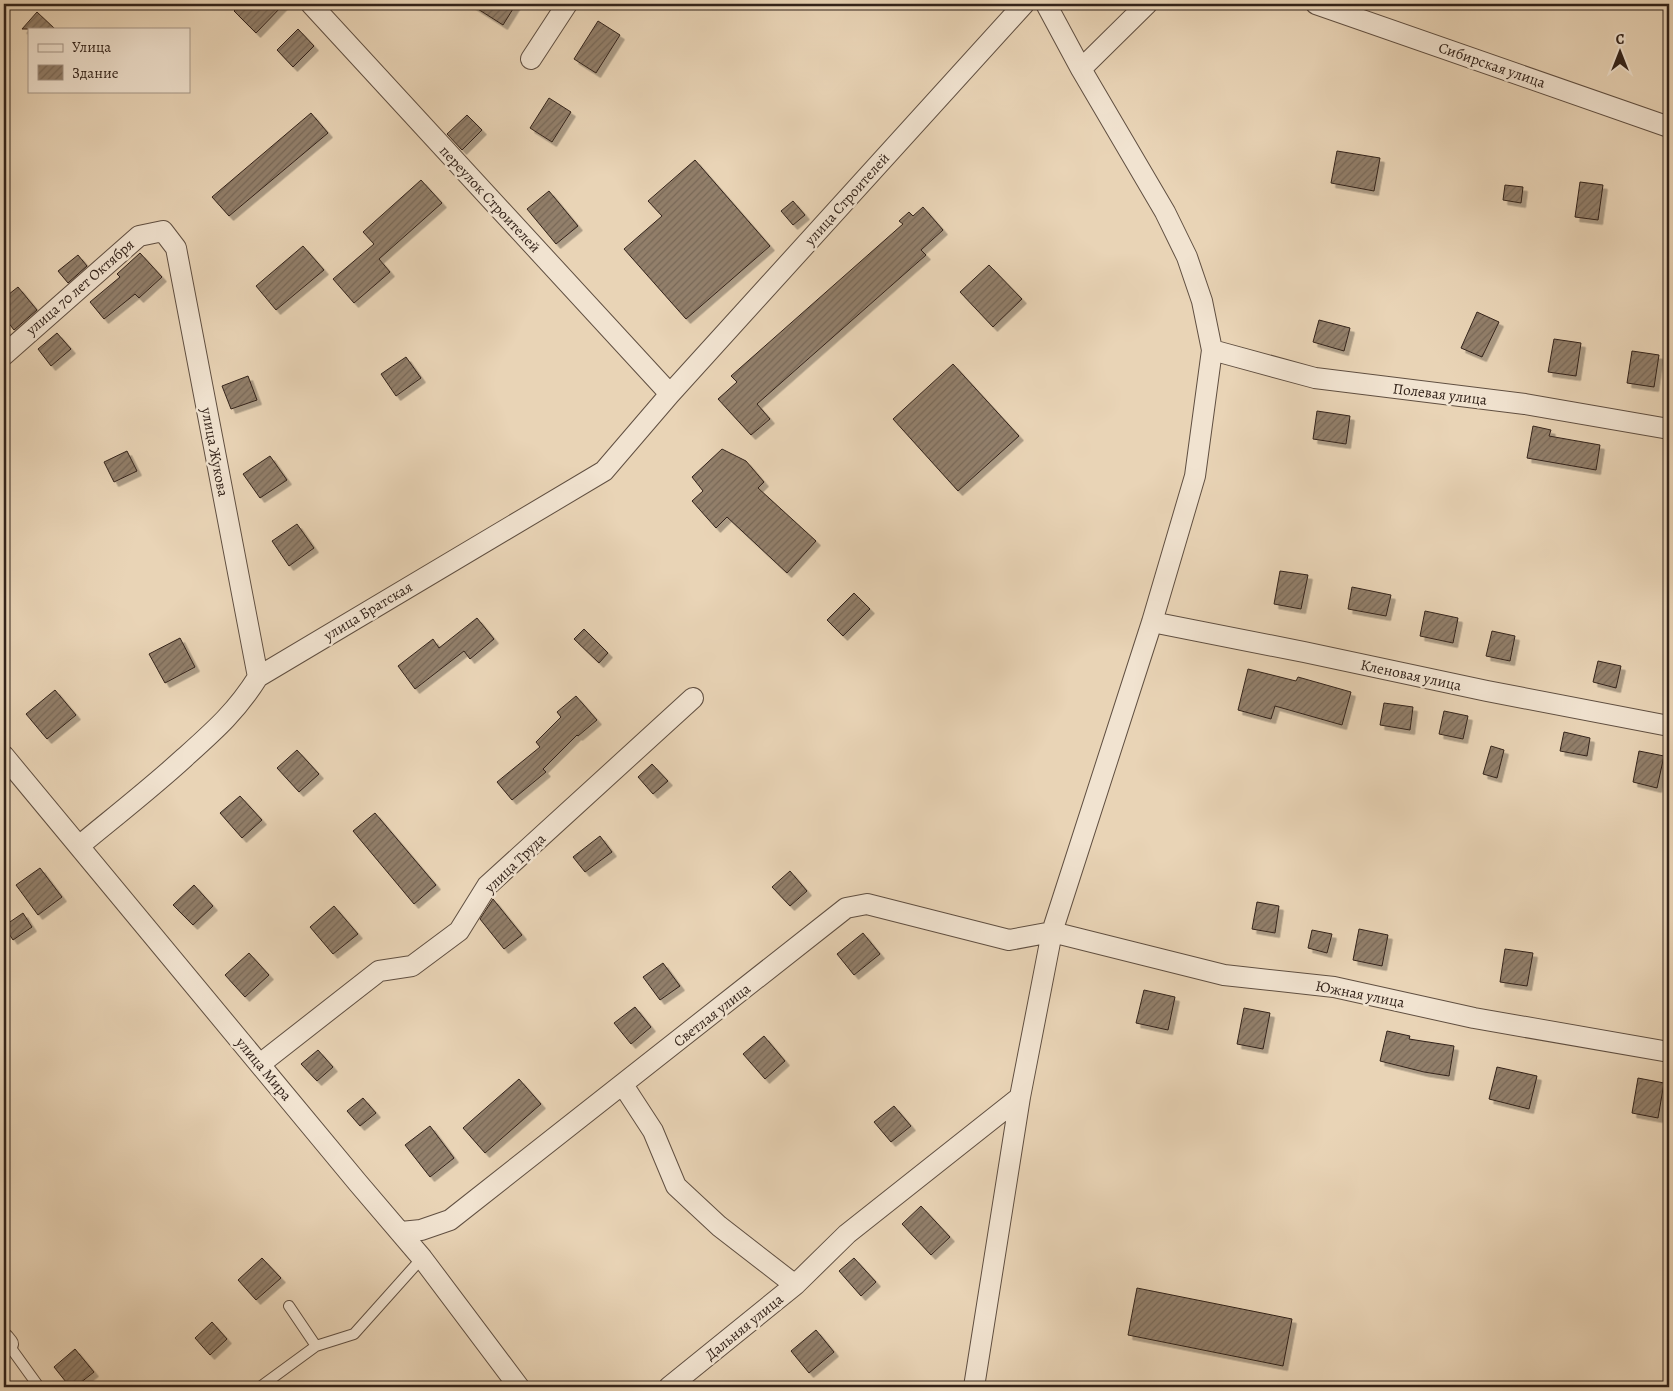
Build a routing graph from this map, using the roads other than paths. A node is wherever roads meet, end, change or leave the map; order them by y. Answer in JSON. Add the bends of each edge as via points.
{"nodes":[{"id":1,"x":311,"y":4,"type":"edge"},
{"id":2,"x":567,"y":4,"type":"edge"},
{"id":3,"x":1024,"y":4,"type":"edge"},
{"id":4,"x":1046,"y":4,"type":"edge"},
{"id":5,"x":1147,"y":4,"type":"edge"},
{"id":6,"x":1316,"y":4,"type":"edge"},
{"id":7,"x":530,"y":59,"type":"dead end"},
{"id":8,"x":1081,"y":69,"type":"junction"},
{"id":9,"x":1669,"y":126,"type":"edge"},
{"id":10,"x":163,"y":231,"type":"joint"},
{"id":11,"x":1212,"y":350,"type":"junction"},
{"id":12,"x":4,"y":354,"type":"edge"},
{"id":13,"x":670,"y":394,"type":"junction"},
{"id":14,"x":1669,"y":429,"type":"edge"},
{"id":15,"x":1152,"y":622,"type":"junction"},
{"id":16,"x":258,"y":677,"type":"junction"},
{"id":17,"x":693,"y":698,"type":"dead end"},
{"id":18,"x":1669,"y":726,"type":"edge"},
{"id":19,"x":4,"y":756,"type":"edge"},
{"id":20,"x":79,"y":846,"type":"junction"},
{"id":21,"x":1052,"y":932,"type":"junction"},
{"id":22,"x":1669,"y":1052,"type":"edge"},
{"id":23,"x":260,"y":1064,"type":"junction"},
{"id":24,"x":623,"y":1085,"type":"junction"},
{"id":25,"x":1020,"y":1097,"type":"junction"},
{"id":26,"x":401,"y":1232,"type":"junction"},
{"id":27,"x":422,"y":1258,"type":"junction"},
{"id":28,"x":794,"y":1285,"type":"junction"},
{"id":29,"x":289,"y":1306,"type":"dead end"},
{"id":30,"x":6,"y":1341,"type":"edge"},
{"id":31,"x":316,"y":1346,"type":"junction"},
{"id":32,"x":39,"y":1387,"type":"edge"},
{"id":33,"x":260,"y":1387,"type":"edge"},
{"id":34,"x":519,"y":1387,"type":"edge"},
{"id":35,"x":669,"y":1387,"type":"edge"},
{"id":36,"x":974,"y":1387,"type":"edge"}],
"edges":[{"from":1,"to":13,"type":"street","name":"переулок Строителей"},
{"from":2,"to":7,"type":"street"},
{"from":3,"to":13,"type":"street","name":"улица Строителей"},
{"from":4,"to":8,"type":"street"},
{"from":5,"to":8,"type":"street"},
{"from":6,"to":9,"type":"street","name":"Сибирская улица"},
{"from":8,"to":11,"type":"street","via":[[1165,212],[1187,257],[1202,301]]},
{"from":10,"to":12,"type":"street","name":"улица 70 лет Октября","via":[[139,236]]},
{"from":10,"to":16,"type":"street","name":"улица Жукова","via":[[176,248]]},
{"from":11,"to":14,"type":"street","name":"Полевая улица","via":[[1315,378],[1525,404]]},
{"from":11,"to":15,"type":"street","via":[[1195,476]]},
{"from":13,"to":16,"type":"street","name":"улица Братская","via":[[604,471]]},
{"from":15,"to":18,"type":"street","name":"Кленовая улица"},
{"from":15,"to":21,"type":"street"},
{"from":16,"to":20,"type":"street","name":"улица Братская","via":[[222,725]]},
{"from":17,"to":23,"type":"street","name":"улица Труда","via":[[488,886],[459,931],[412,966],[379,971]]},
{"from":19,"to":20,"type":"street","name":"улица Мира"},
{"from":20,"to":23,"type":"street","name":"улица Мира"},
{"from":21,"to":22,"type":"street","name":"Южная улица","via":[[1224,976],[1334,987],[1474,1018]]},
{"from":21,"to":24,"type":"street","name":"Светлая улица","via":[[1009,940],[867,904],[846,908]]},
{"from":21,"to":25,"type":"street"},
{"from":23,"to":26,"type":"street","name":"улица Мира"},
{"from":24,"to":26,"type":"street","name":"Светлая улица","via":[[450,1220],[422,1230]]},
{"from":24,"to":28,"type":"street","via":[[653,1131],[676,1186],[719,1226]]},
{"from":25,"to":28,"type":"street","name":"Дальняя улица","via":[[847,1234]]},
{"from":25,"to":36,"type":"street"},
{"from":26,"to":27,"type":"street","name":"улица Мира"},
{"from":27,"to":31,"type":"lane","via":[[354,1334]]},
{"from":27,"to":34,"type":"street","name":"улица Мира"},
{"from":28,"to":35,"type":"street","name":"Дальняя улица"},
{"from":29,"to":31,"type":"lane"},
{"from":30,"to":32,"type":"lane"},
{"from":31,"to":33,"type":"lane"}]}
